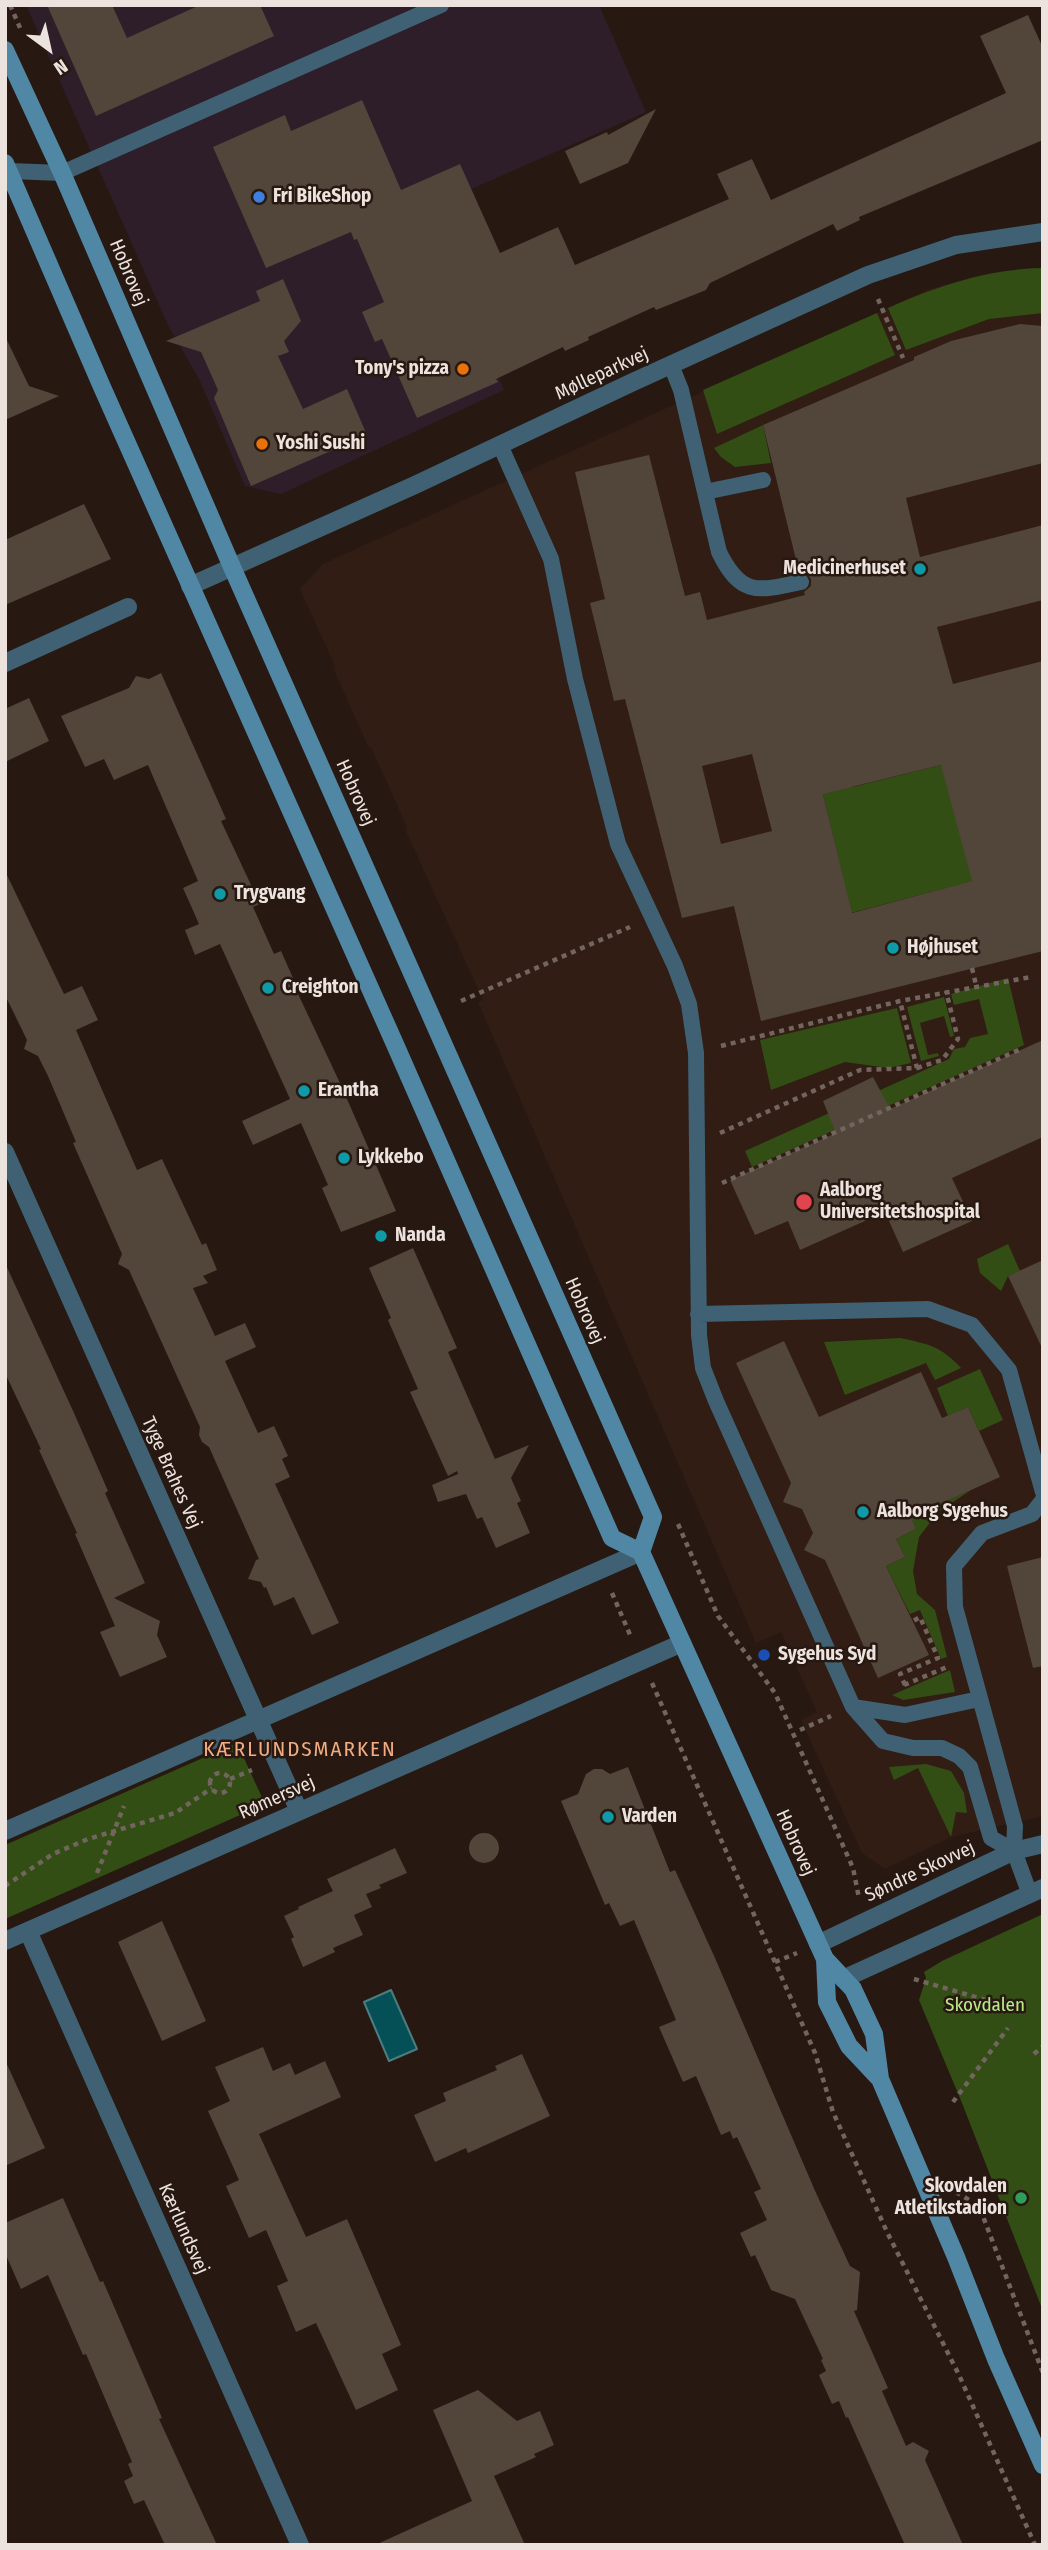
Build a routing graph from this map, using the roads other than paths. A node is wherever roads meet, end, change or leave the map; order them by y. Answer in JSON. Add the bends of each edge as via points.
{"nodes":[{"id":1,"x":441,"y":5,"type":"edge"},
{"id":2,"x":5,"y":50,"type":"edge"},
{"id":3,"x":7,"y":167,"type":"edge"},
{"id":4,"x":62,"y":173,"type":"junction"},
{"id":5,"x":1043,"y":232,"type":"edge"},
{"id":6,"x":671,"y":365,"type":"junction"},
{"id":7,"x":500,"y":445,"type":"junction"},
{"id":8,"x":763,"y":481,"type":"dead end"},
{"id":9,"x":705,"y":492,"type":"junction"},
{"id":10,"x":232,"y":567,"type":"junction"},
{"id":11,"x":801,"y":582,"type":"dead end"},
{"id":12,"x":190,"y":586,"type":"junction"},
{"id":13,"x":128,"y":607,"type":"dead end"},
{"id":14,"x":5,"y":663,"type":"edge"},
{"id":15,"x":5,"y":1152,"type":"edge"},
{"id":16,"x":698,"y":1314,"type":"junction"},
{"id":17,"x":1043,"y":1492,"type":"edge"},
{"id":18,"x":1043,"y":1500,"type":"edge"},
{"id":19,"x":641,"y":1552,"type":"junction"},
{"id":20,"x":682,"y":1643,"type":"junction"},
{"id":21,"x":979,"y":1699,"type":"junction"},
{"id":22,"x":853,"y":1707,"type":"junction"},
{"id":23,"x":258,"y":1720,"type":"junction"},
{"id":24,"x":299,"y":1811,"type":"junction"},
{"id":25,"x":5,"y":1831,"type":"edge"},
{"id":26,"x":1043,"y":1844,"type":"edge"},
{"id":27,"x":1014,"y":1851,"type":"junction"},
{"id":28,"x":1036,"y":1890,"type":"edge"},
{"id":29,"x":28,"y":1931,"type":"junction"},
{"id":30,"x":5,"y":1941,"type":"edge"},
{"id":31,"x":821,"y":1951,"type":"junction"},
{"id":32,"x":843,"y":1979,"type":"junction"},
{"id":33,"x":880,"y":2079,"type":"junction"},
{"id":34,"x":1043,"y":2466,"type":"edge"},
{"id":35,"x":300,"y":2545,"type":"edge"}],
"edges":[{"from":1,"to":4,"type":"lane"},
{"from":2,"to":4,"type":"main road","name":"Hobrovej"},
{"from":3,"to":4,"type":"lane"},
{"from":3,"to":12,"type":"main road"},
{"from":4,"to":10,"type":"main road","name":"Hobrovej"},
{"from":5,"to":6,"type":"street","name":"Mølleparkvej","via":[[956,245],[869,275]]},
{"from":6,"to":7,"type":"street","name":"Mølleparkvej"},
{"from":6,"to":9,"type":"lane"},
{"from":7,"to":10,"type":"street","name":"Mølleparkvej"},
{"from":7,"to":16,"type":"lane","via":[[551,559],[575,679],[618,844],[689,1004],[696,1053]]},
{"from":8,"to":9,"type":"lane"},
{"from":9,"to":11,"type":"lane","via":[[719,552],[730,574],[763,590]]},
{"from":10,"to":12,"type":"street","name":"Mølleparkvej"},
{"from":10,"to":19,"type":"main road","name":"Hobrovej","via":[[653,1517]]},
{"from":12,"to":19,"type":"main road","via":[[612,1538]]},
{"from":13,"to":14,"type":"street"},
{"from":15,"to":23,"type":"street","name":"Tyge Brahes Vej"},
{"from":16,"to":17,"type":"lane","via":[[928,1309],[972,1325],[1009,1370]]},
{"from":16,"to":22,"type":"lane","via":[[703,1367],[716,1401]]},
{"from":18,"to":21,"type":"lane","via":[[1032,1514],[982,1533],[954,1566],[955,1607]]},
{"from":19,"to":20,"type":"main road","name":"Hobrovej"},
{"from":19,"to":23,"type":"street"},
{"from":20,"to":24,"type":"street","name":"Rømersvej"},
{"from":20,"to":31,"type":"main road","name":"Hobrovej"},
{"from":21,"to":22,"type":"lane","via":[[905,1715]]},
{"from":21,"to":27,"type":"lane","via":[[1015,1826]]},
{"from":22,"to":27,"type":"lane","via":[[883,1741],[942,1748],[959,1756],[970,1767],[991,1838]]},
{"from":23,"to":24,"type":"street","name":"Tyge Brahes Vej"},
{"from":23,"to":25,"type":"street"},
{"from":24,"to":29,"type":"street","name":"Rømersvej"},
{"from":26,"to":27,"type":"street","name":"Søndre Skovvej"},
{"from":27,"to":28,"type":"lane"},
{"from":27,"to":31,"type":"street","name":"Søndre Skovvej"},
{"from":28,"to":32,"type":"street"},
{"from":29,"to":30,"type":"street","name":"Rømersvej"},
{"from":29,"to":35,"type":"street","name":"Kærlundsvej"},
{"from":31,"to":32,"type":"main road","name":"Hobrovej"},
{"from":31,"to":33,"type":"main road","name":"Hobrovej","via":[[827,2002],[849,2046]]},
{"from":32,"to":33,"type":"main road","name":"Hobrovej","via":[[853,1989],[874,2034]]},
{"from":33,"to":34,"type":"main road","name":"Hobrovej"}]}
